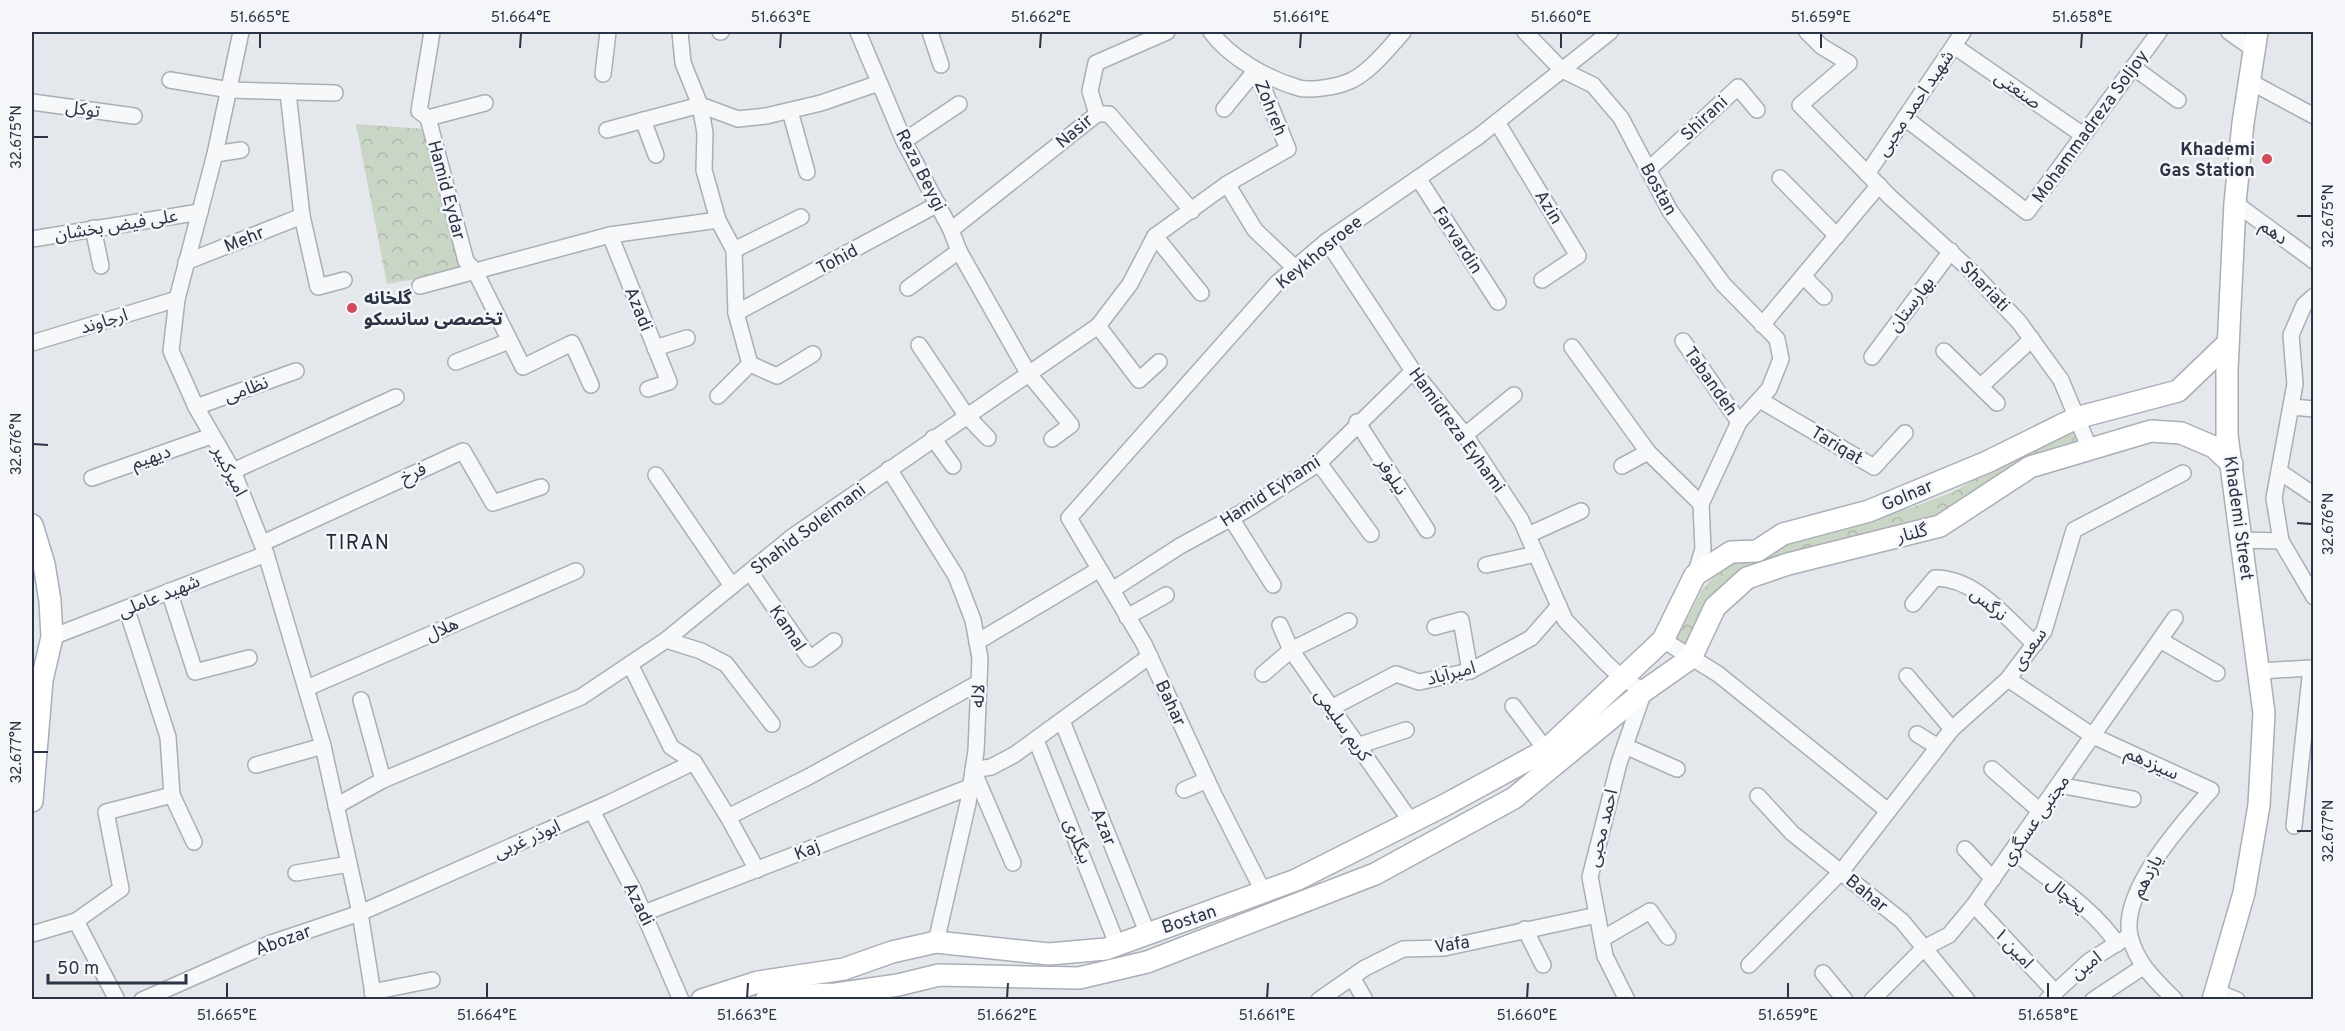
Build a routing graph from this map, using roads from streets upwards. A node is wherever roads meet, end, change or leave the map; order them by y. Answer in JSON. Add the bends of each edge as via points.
{"nodes":[{"id":1,"x":241,"y":32,"type":"edge"},
{"id":2,"x":432,"y":32,"type":"edge"},
{"id":3,"x":608,"y":32,"type":"edge"},
{"id":4,"x":680,"y":32,"type":"edge"},
{"id":5,"x":858,"y":32,"type":"edge"},
{"id":6,"x":930,"y":32,"type":"edge"},
{"id":7,"x":1167,"y":32,"type":"edge"},
{"id":8,"x":1211,"y":32,"type":"edge"},
{"id":9,"x":1403,"y":32,"type":"edge"},
{"id":10,"x":1525,"y":32,"type":"edge"},
{"id":11,"x":1610,"y":32,"type":"edge"},
{"id":12,"x":1807,"y":32,"type":"edge"},
{"id":13,"x":1963,"y":32,"type":"edge"},
{"id":14,"x":2159,"y":32,"type":"edge"},
{"id":15,"x":2229,"y":32,"type":"edge"},
{"id":16,"x":2255,"y":40,"type":"edge"},
{"id":17,"x":1954,"y":45,"type":"junction"},
{"id":18,"x":941,"y":65,"type":"dead end"},
{"id":19,"x":2133,"y":67,"type":"junction"},
{"id":20,"x":1256,"y":70,"type":"junction"},
{"id":21,"x":1562,"y":70,"type":"junction"},
{"id":22,"x":603,"y":74,"type":"dead end"},
{"id":23,"x":170,"y":80,"type":"dead end"},
{"id":24,"x":2249,"y":81,"type":"junction"},
{"id":25,"x":879,"y":83,"type":"junction"},
{"id":26,"x":230,"y":90,"type":"junction"},
{"id":27,"x":288,"y":93,"type":"junction"},
{"id":28,"x":335,"y":93,"type":"dead end"},
{"id":29,"x":2178,"y":100,"type":"dead end"},
{"id":30,"x":32,"y":102,"type":"edge"},
{"id":31,"x":485,"y":104,"type":"dead end"},
{"id":32,"x":959,"y":104,"type":"dead end"},
{"id":33,"x":700,"y":105,"type":"junction"},
{"id":34,"x":1224,"y":109,"type":"dead end"},
{"id":35,"x":1757,"y":110,"type":"dead end"},
{"id":36,"x":790,"y":111,"type":"junction"},
{"id":37,"x":1096,"y":114,"type":"junction"},
{"id":38,"x":134,"y":116,"type":"dead end"},
{"id":39,"x":2313,"y":116,"type":"edge"},
{"id":40,"x":428,"y":118,"type":"junction"},
{"id":41,"x":1905,"y":118,"type":"junction"},
{"id":42,"x":643,"y":120,"type":"junction"},
{"id":43,"x":1497,"y":122,"type":"junction"},
{"id":44,"x":607,"y":130,"type":"dead end"},
{"id":45,"x":2083,"y":135,"type":"junction"},
{"id":46,"x":904,"y":141,"type":"junction"},
{"id":47,"x":242,"y":150,"type":"dead end"},
{"id":48,"x":215,"y":154,"type":"junction"},
{"id":49,"x":656,"y":155,"type":"dead end"},
{"id":50,"x":1648,"y":170,"type":"junction"},
{"id":51,"x":807,"y":172,"type":"dead end"},
{"id":52,"x":1867,"y":174,"type":"junction"},
{"id":53,"x":1418,"y":178,"type":"junction"},
{"id":54,"x":1780,"y":178,"type":"dead end"},
{"id":55,"x":1227,"y":184,"type":"junction"},
{"id":56,"x":1879,"y":185,"type":"junction"},
{"id":57,"x":2235,"y":203,"type":"junction"},
{"id":58,"x":938,"y":204,"type":"junction"},
{"id":59,"x":1191,"y":211,"type":"junction"},
{"id":60,"x":200,"y":212,"type":"junction"},
{"id":61,"x":302,"y":216,"type":"junction"},
{"id":62,"x":801,"y":217,"type":"dead end"},
{"id":63,"x":718,"y":220,"type":"junction"},
{"id":64,"x":93,"y":228,"type":"junction"},
{"id":65,"x":951,"y":230,"type":"junction"},
{"id":66,"x":610,"y":235,"type":"junction"},
{"id":67,"x":1155,"y":236,"type":"junction"},
{"id":68,"x":1838,"y":236,"type":"junction"},
{"id":69,"x":32,"y":239,"type":"edge"},
{"id":70,"x":1327,"y":241,"type":"junction"},
{"id":71,"x":734,"y":250,"type":"junction"},
{"id":72,"x":959,"y":251,"type":"junction"},
{"id":73,"x":1951,"y":251,"type":"junction"},
{"id":74,"x":2313,"y":261,"type":"edge"},
{"id":75,"x":186,"y":262,"type":"junction"},
{"id":76,"x":101,"y":266,"type":"dead end"},
{"id":77,"x":1295,"y":268,"type":"junction"},
{"id":78,"x":475,"y":271,"type":"junction"},
{"id":79,"x":1803,"y":276,"type":"junction"},
{"id":80,"x":344,"y":280,"type":"dead end"},
{"id":81,"x":1542,"y":280,"type":"dead end"},
{"id":82,"x":420,"y":286,"type":"dead end"},
{"id":83,"x":908,"y":288,"type":"dead end"},
{"id":84,"x":1201,"y":293,"type":"dead end"},
{"id":85,"x":2313,"y":296,"type":"edge"},
{"id":86,"x":1824,"y":297,"type":"dead end"},
{"id":87,"x":177,"y":299,"type":"junction"},
{"id":88,"x":1498,"y":302,"type":"dead end"},
{"id":89,"x":736,"y":313,"type":"junction"},
{"id":90,"x":1762,"y":325,"type":"junction"},
{"id":91,"x":1098,"y":326,"type":"junction"},
{"id":92,"x":687,"y":338,"type":"dead end"},
{"id":93,"x":2032,"y":339,"type":"junction"},
{"id":94,"x":509,"y":341,"type":"junction"},
{"id":95,"x":1683,"y":341,"type":"dead end"},
{"id":96,"x":32,"y":344,"type":"edge"},
{"id":97,"x":2227,"y":344,"type":"junction"},
{"id":98,"x":919,"y":345,"type":"dead end"},
{"id":99,"x":1572,"y":347,"type":"dead end"},
{"id":100,"x":655,"y":348,"type":"junction"},
{"id":101,"x":1944,"y":351,"type":"dead end"},
{"id":102,"x":813,"y":354,"type":"dead end"},
{"id":103,"x":1872,"y":357,"type":"dead end"},
{"id":104,"x":456,"y":362,"type":"dead end"},
{"id":105,"x":1159,"y":362,"type":"dead end"},
{"id":106,"x":750,"y":364,"type":"junction"},
{"id":107,"x":296,"y":371,"type":"dead end"},
{"id":108,"x":1413,"y":371,"type":"junction"},
{"id":109,"x":1028,"y":373,"type":"junction"},
{"id":110,"x":591,"y":385,"type":"dead end"},
{"id":111,"x":1981,"y":386,"type":"junction"},
{"id":112,"x":648,"y":389,"type":"dead end"},
{"id":113,"x":1514,"y":395,"type":"dead end"},
{"id":114,"x":718,"y":396,"type":"dead end"},
{"id":115,"x":396,"y":397,"type":"dead end"},
{"id":116,"x":1760,"y":400,"type":"junction"},
{"id":117,"x":1997,"y":403,"type":"dead end"},
{"id":118,"x":196,"y":407,"type":"junction"},
{"id":119,"x":2292,"y":407,"type":"junction"},
{"id":120,"x":2313,"y":409,"type":"edge"},
{"id":121,"x":966,"y":415,"type":"junction"},
{"id":122,"x":2076,"y":418,"type":"junction"},
{"id":123,"x":1357,"y":422,"type":"junction"},
{"id":124,"x":1739,"y":422,"type":"junction"},
{"id":125,"x":1905,"y":433,"type":"dead end"},
{"id":126,"x":1465,"y":435,"type":"junction"},
{"id":127,"x":211,"y":436,"type":"junction"},
{"id":128,"x":933,"y":438,"type":"junction"},
{"id":129,"x":988,"y":438,"type":"dead end"},
{"id":130,"x":1052,"y":439,"type":"dead end"},
{"id":131,"x":2089,"y":447,"type":"junction"},
{"id":132,"x":1648,"y":452,"type":"junction"},
{"id":133,"x":1318,"y":463,"type":"junction"},
{"id":134,"x":2232,"y":464,"type":"junction"},
{"id":135,"x":953,"y":466,"type":"dead end"},
{"id":136,"x":1622,"y":466,"type":"dead end"},
{"id":137,"x":889,"y":469,"type":"junction"},
{"id":138,"x":233,"y":471,"type":"junction"},
{"id":139,"x":2183,"y":472,"type":"dead end"},
{"id":140,"x":2280,"y":472,"type":"junction"},
{"id":141,"x":656,"y":475,"type":"dead end"},
{"id":142,"x":92,"y":478,"type":"dead end"},
{"id":143,"x":541,"y":487,"type":"dead end"},
{"id":144,"x":2313,"y":495,"type":"edge"},
{"id":145,"x":1701,"y":504,"type":"junction"},
{"id":146,"x":1581,"y":511,"type":"dead end"},
{"id":147,"x":1069,"y":518,"type":"joint"},
{"id":148,"x":1231,"y":518,"type":"junction"},
{"id":149,"x":1427,"y":530,"type":"dead end"},
{"id":150,"x":32,"y":531,"type":"edge"},
{"id":151,"x":1371,"y":534,"type":"dead end"},
{"id":152,"x":1528,"y":535,"type":"junction"},
{"id":153,"x":2241,"y":540,"type":"junction"},
{"id":154,"x":2281,"y":541,"type":"junction"},
{"id":155,"x":264,"y":549,"type":"junction"},
{"id":156,"x":1536,"y":554,"type":"junction"},
{"id":157,"x":1486,"y":565,"type":"dead end"},
{"id":158,"x":576,"y":570,"type":"dead end"},
{"id":159,"x":1098,"y":570,"type":"junction"},
{"id":160,"x":750,"y":572,"type":"junction"},
{"id":161,"x":1695,"y":575,"type":"junction"},
{"id":162,"x":1273,"y":585,"type":"dead end"},
{"id":163,"x":732,"y":586,"type":"junction"},
{"id":164,"x":1112,"y":590,"type":"junction"},
{"id":165,"x":169,"y":591,"type":"junction"},
{"id":166,"x":1166,"y":595,"type":"dead end"},
{"id":167,"x":2313,"y":597,"type":"edge"},
{"id":168,"x":1913,"y":604,"type":"dead end"},
{"id":169,"x":1559,"y":606,"type":"junction"},
{"id":170,"x":126,"y":610,"type":"junction"},
{"id":171,"x":1127,"y":616,"type":"junction"},
{"id":172,"x":2175,"y":618,"type":"dead end"},
{"id":173,"x":1349,"y":621,"type":"dead end"},
{"id":174,"x":1280,"y":625,"type":"dead end"},
{"id":175,"x":1435,"y":627,"type":"dead end"},
{"id":176,"x":52,"y":637,"type":"junction"},
{"id":177,"x":666,"y":640,"type":"junction"},
{"id":178,"x":1663,"y":640,"type":"junction"},
{"id":179,"x":2160,"y":640,"type":"junction"},
{"id":180,"x":834,"y":641,"type":"dead end"},
{"id":181,"x":977,"y":642,"type":"junction"},
{"id":182,"x":2035,"y":644,"type":"junction"},
{"id":183,"x":1292,"y":650,"type":"junction"},
{"id":184,"x":1150,"y":656,"type":"junction"},
{"id":185,"x":249,"y":657,"type":"dead end"},
{"id":186,"x":1691,"y":658,"type":"junction"},
{"id":187,"x":630,"y":664,"type":"junction"},
{"id":188,"x":2260,"y":670,"type":"junction"},
{"id":189,"x":1470,"y":671,"type":"junction"},
{"id":190,"x":2217,"y":673,"type":"dead end"},
{"id":191,"x":1263,"y":674,"type":"dead end"},
{"id":192,"x":1907,"y":676,"type":"dead end"},
{"id":193,"x":1622,"y":678,"type":"junction"},
{"id":194,"x":2008,"y":679,"type":"junction"},
{"id":195,"x":978,"y":683,"type":"junction"},
{"id":196,"x":308,"y":688,"type":"junction"},
{"id":197,"x":1644,"y":692,"type":"junction"},
{"id":198,"x":361,"y":700,"type":"dead end"},
{"id":199,"x":1513,"y":706,"type":"dead end"},
{"id":200,"x":1331,"y":708,"type":"junction"},
{"id":201,"x":1062,"y":721,"type":"junction"},
{"id":202,"x":772,"y":724,"type":"dead end"},
{"id":203,"x":1952,"y":729,"type":"junction"},
{"id":204,"x":1406,"y":730,"type":"dead end"},
{"id":205,"x":1917,"y":734,"type":"dead end"},
{"id":206,"x":34,"y":735,"type":"edge"},
{"id":207,"x":2093,"y":736,"type":"junction"},
{"id":208,"x":1036,"y":740,"type":"junction"},
{"id":209,"x":323,"y":746,"type":"junction"},
{"id":210,"x":1357,"y":746,"type":"junction"},
{"id":211,"x":1625,"y":746,"type":"junction"},
{"id":212,"x":1938,"y":747,"type":"junction"},
{"id":213,"x":1546,"y":750,"type":"junction"},
{"id":214,"x":694,"y":762,"type":"junction"},
{"id":215,"x":256,"y":765,"type":"dead end"},
{"id":216,"x":1677,"y":769,"type":"dead end"},
{"id":217,"x":973,"y":770,"type":"junction"},
{"id":218,"x":1992,"y":770,"type":"dead end"},
{"id":219,"x":383,"y":780,"type":"junction"},
{"id":220,"x":1207,"y":780,"type":"junction"},
{"id":221,"x":2059,"y":785,"type":"junction"},
{"id":222,"x":970,"y":787,"type":"junction"},
{"id":223,"x":1184,"y":790,"type":"dead end"},
{"id":224,"x":2211,"y":790,"type":"joint"},
{"id":225,"x":172,"y":795,"type":"junction"},
{"id":226,"x":1758,"y":796,"type":"dead end"},
{"id":227,"x":2133,"y":799,"type":"dead end"},
{"id":228,"x":32,"y":801,"type":"edge"},
{"id":229,"x":336,"y":806,"type":"junction"},
{"id":230,"x":592,"y":811,"type":"junction"},
{"id":231,"x":1888,"y":811,"type":"junction"},
{"id":232,"x":2041,"y":812,"type":"junction"},
{"id":233,"x":728,"y":817,"type":"junction"},
{"id":234,"x":1412,"y":823,"type":"junction"},
{"id":235,"x":2294,"y":826,"type":"dead end"},
{"id":236,"x":194,"y":842,"type":"dead end"},
{"id":237,"x":1965,"y":849,"type":"dead end"},
{"id":238,"x":2013,"y":851,"type":"junction"},
{"id":239,"x":1013,"y":863,"type":"dead end"},
{"id":240,"x":349,"y":864,"type":"junction"},
{"id":241,"x":757,"y":870,"type":"junction"},
{"id":242,"x":1841,"y":872,"type":"junction"},
{"id":243,"x":296,"y":873,"type":"dead end"},
{"id":244,"x":1993,"y":879,"type":"junction"},
{"id":245,"x":1264,"y":893,"type":"junction"},
{"id":246,"x":1974,"y":905,"type":"junction"},
{"id":247,"x":360,"y":913,"type":"junction"},
{"id":248,"x":644,"y":913,"type":"junction"},
{"id":249,"x":1597,"y":915,"type":"junction"},
{"id":250,"x":76,"y":921,"type":"junction"},
{"id":251,"x":1525,"y":929,"type":"junction"},
{"id":252,"x":1147,"y":932,"type":"junction"},
{"id":253,"x":32,"y":934,"type":"edge"},
{"id":254,"x":1668,"y":937,"type":"dead end"},
{"id":255,"x":1602,"y":939,"type":"junction"},
{"id":256,"x":2123,"y":940,"type":"junction"},
{"id":257,"x":936,"y":942,"type":"junction"},
{"id":258,"x":1117,"y":944,"type":"junction"},
{"id":259,"x":1924,"y":948,"type":"junction"},
{"id":260,"x":1543,"y":965,"type":"dead end"},
{"id":261,"x":1749,"y":965,"type":"dead end"},
{"id":262,"x":2143,"y":967,"type":"junction"},
{"id":263,"x":1823,"y":973,"type":"dead end"},
{"id":264,"x":1352,"y":977,"type":"junction"},
{"id":265,"x":432,"y":980,"type":"dead end"},
{"id":266,"x":2051,"y":995,"type":"edge"},
{"id":267,"x":2214,"y":995,"type":"edge"},
{"id":268,"x":373,"y":996,"type":"edge"},
{"id":269,"x":117,"y":999,"type":"edge"},
{"id":270,"x":142,"y":999,"type":"edge"},
{"id":271,"x":681,"y":999,"type":"edge"},
{"id":272,"x":702,"y":999,"type":"edge"},
{"id":273,"x":766,"y":999,"type":"edge"},
{"id":274,"x":1319,"y":999,"type":"edge"},
{"id":275,"x":1365,"y":999,"type":"edge"},
{"id":276,"x":1627,"y":999,"type":"edge"},
{"id":277,"x":1845,"y":999,"type":"edge"},
{"id":278,"x":1872,"y":999,"type":"edge"},
{"id":279,"x":1967,"y":999,"type":"edge"},
{"id":280,"x":2094,"y":999,"type":"edge"},
{"id":281,"x":2175,"y":999,"type":"edge"},
{"id":282,"x":2237,"y":999,"type":"edge"}],
"edges":[{"from":1,"to":26,"type":"street","name":"امیرکبیر"},
{"from":2,"to":40,"type":"street","name":"Hamid Eydar","via":[[420,111]]},
{"from":3,"to":22,"type":"street"},
{"from":4,"to":33,"type":"street","via":[[683,63]]},
{"from":5,"to":25,"type":"street","name":"Reza Beygi"},
{"from":6,"to":18,"type":"street"},
{"from":7,"to":37,"type":"street","name":"Nasir","via":[[1096,63],[1090,91]]},
{"from":8,"to":20,"type":"street"},
{"from":9,"to":20,"type":"street","via":[[1376,61],[1346,83],[1301,89]]},
{"from":10,"to":21,"type":"street","name":"Bostan"},
{"from":11,"to":21,"type":"street","name":"Keykhosroee"},
{"from":12,"to":52,"type":"street","name":"Shariati","via":[[1849,63],[1800,105]]},
{"from":13,"to":17,"type":"street","name":"شهید احمد محبی"},
{"from":14,"to":19,"type":"street","name":"Mohammadreza Soljoy"},
{"from":15,"to":16,"type":"street"},
{"from":16,"to":24,"type":"street","name":"Khademi Street"},
{"from":17,"to":41,"type":"street","name":"شهید احمد محبی"},
{"from":17,"to":45,"type":"street","name":"صنعتی"},
{"from":19,"to":29,"type":"street"},
{"from":19,"to":45,"type":"street","name":"Mohammadreza Soljoy"},
{"from":20,"to":34,"type":"street"},
{"from":20,"to":55,"type":"street","name":"Zohreh","via":[[1288,149]]},
{"from":21,"to":43,"type":"street","name":"Keykhosroee"},
{"from":21,"to":50,"type":"street","name":"Bostan","via":[[1593,85],[1621,118]]},
{"from":23,"to":26,"type":"street"},
{"from":24,"to":39,"type":"street"},
{"from":24,"to":57,"type":"street","name":"Khademi Street"},
{"from":25,"to":36,"type":"street"},
{"from":25,"to":46,"type":"street","name":"Reza Beygi"},
{"from":26,"to":27,"type":"street"},
{"from":26,"to":48,"type":"street","name":"امیرکبیر"},
{"from":27,"to":28,"type":"street"},
{"from":27,"to":61,"type":"street"},
{"from":30,"to":38,"type":"street","name":"توکل"},
{"from":31,"to":40,"type":"street"},
{"from":32,"to":46,"type":"street"},
{"from":33,"to":36,"type":"street","via":[[738,119]]},
{"from":33,"to":42,"type":"street"},
{"from":33,"to":63,"type":"street","via":[[705,133],[704,170]]},
{"from":35,"to":50,"type":"street","name":"Shirani","via":[[1737,87]]},
{"from":36,"to":51,"type":"street"},
{"from":37,"to":59,"type":"street","via":[[1109,114]]},
{"from":37,"to":65,"type":"street","name":"Nasir"},
{"from":40,"to":78,"type":"street","name":"Hamid Eydar","via":[[466,261]]},
{"from":41,"to":45,"type":"street","name":"Mohammadreza Soljoy","via":[[2027,212]]},
{"from":41,"to":52,"type":"street","name":"شهید احمد محبی"},
{"from":42,"to":44,"type":"street"},
{"from":42,"to":49,"type":"street"},
{"from":43,"to":53,"type":"street","name":"Keykhosroee"},
{"from":43,"to":81,"type":"street","name":"Azin","via":[[1578,256]]},
{"from":46,"to":58,"type":"street","name":"Reza Beygi"},
{"from":47,"to":48,"type":"street"},
{"from":48,"to":60,"type":"street","name":"امیرکبیر"},
{"from":50,"to":90,"type":"street","name":"Bostan","via":[[1677,220],[1723,284]]},
{"from":52,"to":56,"type":"street","name":"Shariati"},
{"from":53,"to":70,"type":"street","name":"Keykhosroee"},
{"from":53,"to":88,"type":"street","name":"Farvardin"},
{"from":54,"to":68,"type":"street"},
{"from":55,"to":59,"type":"street","name":"Shahid Soleimani"},
{"from":55,"to":77,"type":"street","via":[[1255,230]]},
{"from":56,"to":68,"type":"street"},
{"from":56,"to":73,"type":"street","name":"Shariati"},
{"from":57,"to":74,"type":"street","name":"دهم"},
{"from":57,"to":97,"type":"street","name":"Khademi Street"},
{"from":58,"to":65,"type":"street","name":"Reza Beygi"},
{"from":58,"to":89,"type":"street","name":"Tohid"},
{"from":59,"to":67,"type":"street","name":"Shahid Soleimani"},
{"from":60,"to":64,"type":"street","name":"علی فیض بخشان"},
{"from":60,"to":75,"type":"street","name":"امیرکبیر"},
{"from":61,"to":75,"type":"street","name":"Mehr"},
{"from":61,"to":80,"type":"street","via":[[318,287]]},
{"from":62,"to":71,"type":"street"},
{"from":63,"to":66,"type":"street"},
{"from":63,"to":71,"type":"street"},
{"from":64,"to":69,"type":"street","name":"علی فیض بخشان"},
{"from":64,"to":76,"type":"street"},
{"from":65,"to":72,"type":"street","name":"Reza Beygi"},
{"from":66,"to":78,"type":"street"},
{"from":66,"to":100,"type":"street","name":"Azadi"},
{"from":67,"to":84,"type":"street"},
{"from":67,"to":91,"type":"street","name":"Shahid Soleimani","via":[[1130,284]]},
{"from":68,"to":79,"type":"street"},
{"from":70,"to":77,"type":"street","name":"Keykhosroee"},
{"from":70,"to":108,"type":"street","name":"Hamidreza Eyhami"},
{"from":71,"to":89,"type":"street"},
{"from":72,"to":83,"type":"street"},
{"from":72,"to":109,"type":"street","name":"Reza Beygi"},
{"from":73,"to":93,"type":"street","name":"Shariati"},
{"from":73,"to":103,"type":"street","name":"بهارستان"},
{"from":75,"to":87,"type":"street","name":"امیرکبیر"},
{"from":77,"to":147,"type":"street","name":"Keykhosroee","via":[[1277,283]]},
{"from":78,"to":82,"type":"street"},
{"from":78,"to":94,"type":"street","name":"Hamid Eydar"},
{"from":79,"to":86,"type":"street"},
{"from":79,"to":90,"type":"street"},
{"from":85,"to":119,"type":"street","via":[[2304,305],[2291,335],[2295,384]]},
{"from":87,"to":96,"type":"street","name":"ارجاوند"},
{"from":87,"to":118,"type":"street","name":"امیرکبیر","via":[[171,351]]},
{"from":89,"to":106,"type":"street"},
{"from":90,"to":116,"type":"street","name":"Bostan","via":[[1777,339],[1781,359]]},
{"from":91,"to":105,"type":"street","via":[[1139,380]]},
{"from":91,"to":109,"type":"street","name":"Shahid Soleimani"},
{"from":92,"to":100,"type":"street"},
{"from":93,"to":111,"type":"street"},
{"from":93,"to":122,"type":"street","name":"Shariati","via":[[2061,380]]},
{"from":94,"to":104,"type":"street"},
{"from":94,"to":110,"type":"street","name":"Hamid Eydar","via":[[523,367],[572,343]]},
{"from":95,"to":124,"type":"street","name":"Tabandeh"},
{"from":97,"to":122,"type":"street","name":"Golnar","via":[[2178,391]]},
{"from":97,"to":134,"type":"street","name":"Khademi Street"},
{"from":98,"to":121,"type":"street"},
{"from":99,"to":132,"type":"street"},
{"from":100,"to":112,"type":"street","name":"Azadi","via":[[669,382]]},
{"from":101,"to":111,"type":"street"},
{"from":102,"to":106,"type":"street","via":[[777,376]]},
{"from":106,"to":114,"type":"street"},
{"from":107,"to":118,"type":"street","name":"نظامی"},
{"from":108,"to":123,"type":"street","name":"Hamid Eyhami"},
{"from":108,"to":126,"type":"street","name":"Hamidreza Eyhami"},
{"from":109,"to":121,"type":"street","name":"Shahid Soleimani"},
{"from":109,"to":130,"type":"street","name":"Reza Beygi","via":[[1071,425]]},
{"from":111,"to":117,"type":"street"},
{"from":113,"to":126,"type":"street"},
{"from":115,"to":138,"type":"street"},
{"from":116,"to":124,"type":"street"},
{"from":116,"to":125,"type":"street","name":"Tariqat","via":[[1874,467]]},
{"from":118,"to":127,"type":"street","name":"امیرکبیر"},
{"from":119,"to":120,"type":"street"},
{"from":119,"to":140,"type":"street"},
{"from":121,"to":128,"type":"street","name":"Shahid Soleimani"},
{"from":121,"to":129,"type":"street"},
{"from":122,"to":131,"type":"street","name":"Shariati"},
{"from":122,"to":161,"type":"street","name":"Golnar","via":[[1987,462],[1869,511],[1783,534],[1757,550],[1731,552]]},
{"from":123,"to":133,"type":"street","name":"Hamid Eyhami"},
{"from":123,"to":149,"type":"street","name":"نیلوفر"},
{"from":124,"to":145,"type":"street"},
{"from":126,"to":152,"type":"street","name":"Hamidreza Eyhami"},
{"from":127,"to":138,"type":"street","name":"امیرکبیر"},
{"from":127,"to":142,"type":"street","name":"دیهیم"},
{"from":128,"to":135,"type":"street"},
{"from":128,"to":137,"type":"street","name":"Shahid Soleimani"},
{"from":131,"to":134,"type":"street","name":"گلنار","via":[[2151,431],[2181,433],[2214,447]]},
{"from":131,"to":186,"type":"street","name":"گلنار","via":[[2030,467],[1940,526],[1747,578],[1715,608]]},
{"from":132,"to":136,"type":"street"},
{"from":132,"to":145,"type":"street"},
{"from":133,"to":148,"type":"street","name":"Hamid Eyhami"},
{"from":133,"to":151,"type":"street"},
{"from":134,"to":153,"type":"street","name":"Khademi Street"},
{"from":137,"to":160,"type":"street","name":"Shahid Soleimani","via":[[792,537]]},
{"from":137,"to":181,"type":"street","name":"لاله","via":[[956,576]]},
{"from":138,"to":155,"type":"street","name":"امیرکبیر"},
{"from":139,"to":182,"type":"street","name":"سعدی","via":[[2074,530],[2044,631]]},
{"from":140,"to":144,"type":"street"},
{"from":140,"to":154,"type":"street","via":[[2274,498]]},
{"from":141,"to":163,"type":"street"},
{"from":143,"to":155,"type":"street","name":"فرخ","via":[[493,503],[463,451]]},
{"from":145,"to":161,"type":"street","via":[[1703,549]]},
{"from":146,"to":152,"type":"street"},
{"from":147,"to":159,"type":"street","name":"Bahar"},
{"from":148,"to":162,"type":"street"},
{"from":148,"to":164,"type":"street","name":"Hamid Eyhami"},
{"from":150,"to":176,"type":"street","via":[[44,564]]},
{"from":152,"to":156,"type":"street","name":"Hamidreza Eyhami"},
{"from":153,"to":154,"type":"street"},
{"from":153,"to":188,"type":"street","name":"Khademi Street"},
{"from":154,"to":167,"type":"street"},
{"from":155,"to":165,"type":"street","name":"شهید عاملی"},
{"from":155,"to":196,"type":"street","name":"امیرکبیر"},
{"from":156,"to":157,"type":"street"},
{"from":156,"to":169,"type":"street","name":"Hamidreza Eyhami"},
{"from":158,"to":196,"type":"street","name":"هلال"},
{"from":159,"to":164,"type":"street","name":"Bahar"},
{"from":159,"to":181,"type":"street"},
{"from":160,"to":163,"type":"street","name":"Shahid Soleimani"},
{"from":160,"to":180,"type":"street","name":"Kamal","via":[[810,659]]},
{"from":161,"to":178,"type":"street"},
{"from":163,"to":177,"type":"street","name":"Shahid Soleimani"},
{"from":164,"to":171,"type":"street","name":"Bahar"},
{"from":165,"to":170,"type":"street","name":"شهید عاملی"},
{"from":165,"to":185,"type":"street","via":[[195,672]]},
{"from":166,"to":171,"type":"street"},
{"from":168,"to":182,"type":"street","name":"نرگس","via":[[1935,578],[1953,578],[1975,590]]},
{"from":169,"to":189,"type":"street","name":"امیرآباد","via":[[1531,638]]},
{"from":169,"to":193,"type":"street","name":"Hamidreza Eyhami","via":[[1565,620]]},
{"from":170,"to":176,"type":"street","name":"شهید عاملی"},
{"from":170,"to":225,"type":"street","via":[[168,737]]},
{"from":171,"to":184,"type":"street","name":"Bahar"},
{"from":172,"to":179,"type":"street","name":"مجتبی عسگری"},
{"from":173,"to":183,"type":"street"},
{"from":174,"to":183,"type":"street","name":"کریم سلیمی"},
{"from":175,"to":189,"type":"street","via":[[1461,621]]},
{"from":176,"to":206,"type":"street"},
{"from":177,"to":187,"type":"street","name":"Shahid Soleimani"},
{"from":177,"to":202,"type":"street","via":[[726,664]]},
{"from":178,"to":186,"type":"street"},
{"from":178,"to":193,"type":"street"},
{"from":179,"to":190,"type":"street"},
{"from":179,"to":207,"type":"street","name":"مجتبی عسگری"},
{"from":181,"to":195,"type":"street","name":"لاله"},
{"from":182,"to":194,"type":"street","name":"سعدی"},
{"from":183,"to":191,"type":"street"},
{"from":183,"to":200,"type":"street","name":"کریم سلیمی"},
{"from":184,"to":201,"type":"street"},
{"from":184,"to":220,"type":"street","name":"Bahar"},
{"from":186,"to":197,"type":"street","name":"گلنار"},
{"from":186,"to":231,"type":"street","via":[[1718,674]]},
{"from":187,"to":214,"type":"street","via":[[671,747]]},
{"from":187,"to":219,"type":"street","name":"Shahid Soleimani","via":[[581,697]]},
{"from":188,"to":235,"type":"street","via":[[2311,668]]},
{"from":188,"to":267,"type":"street","name":"Khademi Street","via":[[2264,713],[2259,805],[2244,893]]},
{"from":189,"to":200,"type":"street","name":"امیرآباد","via":[[1419,682],[1396,674]]},
{"from":192,"to":203,"type":"street"},
{"from":193,"to":197,"type":"street","name":"Hamidreza Eyhami"},
{"from":193,"to":213,"type":"street","name":"Bostan"},
{"from":194,"to":203,"type":"street","name":"سعدی"},
{"from":194,"to":207,"type":"street","name":"سیزدهم"},
{"from":195,"to":217,"type":"street","name":"لاله"},
{"from":195,"to":233,"type":"street"},
{"from":196,"to":209,"type":"street","name":"امیرکبیر"},
{"from":197,"to":211,"type":"street","name":"احمد محبی"},
{"from":197,"to":273,"type":"street","name":"Bostan","via":[[1514,798],[1375,874],[1147,962],[1079,978],[939,975],[836,994]]},
{"from":198,"to":219,"type":"street"},
{"from":199,"to":213,"type":"street"},
{"from":200,"to":210,"type":"street","name":"کریم سلیمی"},
{"from":201,"to":208,"type":"street"},
{"from":201,"to":252,"type":"street","name":"Azar"},
{"from":203,"to":212,"type":"street","name":"سعدی"},
{"from":204,"to":210,"type":"street"},
{"from":205,"to":212,"type":"street"},
{"from":206,"to":228,"type":"street"},
{"from":207,"to":221,"type":"street","name":"مجتبی عسگری"},
{"from":207,"to":224,"type":"street","name":"سیزدهم"},
{"from":208,"to":217,"type":"street","via":[[991,767]]},
{"from":208,"to":258,"type":"street","name":"بیگلری"},
{"from":209,"to":215,"type":"street"},
{"from":209,"to":229,"type":"street","name":"امیرکبیر"},
{"from":210,"to":234,"type":"street","name":"کریم سلیمی"},
{"from":211,"to":216,"type":"street"},
{"from":211,"to":249,"type":"street","name":"احمد محبی","via":[[1590,877]]},
{"from":212,"to":231,"type":"street","name":"سعدی"},
{"from":213,"to":234,"type":"street","name":"Bostan"},
{"from":214,"to":230,"type":"street","name":"ابوذر غربی"},
{"from":214,"to":233,"type":"street"},
{"from":217,"to":222,"type":"street","name":"لاله"},
{"from":217,"to":239,"type":"street"},
{"from":218,"to":232,"type":"street"},
{"from":219,"to":229,"type":"street","name":"Shahid Soleimani"},
{"from":220,"to":223,"type":"street"},
{"from":220,"to":245,"type":"street","name":"Bahar"},
{"from":221,"to":227,"type":"street"},
{"from":221,"to":232,"type":"street","name":"مجتبی عسگری"},
{"from":222,"to":241,"type":"street","name":"Kaj"},
{"from":222,"to":257,"type":"street","name":"لاله"},
{"from":224,"to":256,"type":"street","name":"یازدهم","via":[[2164,843],[2129,910]]},
{"from":225,"to":236,"type":"street"},
{"from":225,"to":250,"type":"street","via":[[106,813],[122,889]]},
{"from":226,"to":242,"type":"street","name":"Bahar","via":[[1792,833]]},
{"from":229,"to":240,"type":"street","name":"امیرکبیر"},
{"from":230,"to":247,"type":"street","name":"ابوذر غربی"},
{"from":230,"to":248,"type":"street","name":"Azadi"},
{"from":231,"to":242,"type":"street","name":"سعدی"},
{"from":232,"to":238,"type":"street","name":"مجتبی عسگری"},
{"from":233,"to":241,"type":"street"},
{"from":234,"to":245,"type":"street","name":"Bostan"},
{"from":237,"to":244,"type":"street"},
{"from":238,"to":244,"type":"street","name":"مجتبی عسگری"},
{"from":238,"to":256,"type":"street","name":"یخچال"},
{"from":240,"to":243,"type":"street"},
{"from":240,"to":247,"type":"street","name":"امیرکبیر"},
{"from":241,"to":248,"type":"street","name":"Kaj"},
{"from":242,"to":259,"type":"street","name":"Bahar","via":[[1902,921]]},
{"from":242,"to":261,"type":"street","name":"سعدی"},
{"from":244,"to":246,"type":"street","name":"مجتبی عسگری"},
{"from":245,"to":252,"type":"street","name":"Bostan"},
{"from":246,"to":259,"type":"street","name":"مجتبی عسگری","via":[[1949,935]]},
{"from":246,"to":266,"type":"street","name":"امین ۱"},
{"from":247,"to":268,"type":"street","name":"امیرکبیر"},
{"from":247,"to":270,"type":"street","name":"Abozar","via":[[271,942]]},
{"from":248,"to":271,"type":"street","name":"Azadi"},
{"from":249,"to":251,"type":"street","name":"Vafa"},
{"from":249,"to":255,"type":"street","name":"احمد محبی"},
{"from":250,"to":253,"type":"street"},
{"from":250,"to":269,"type":"street"},
{"from":251,"to":260,"type":"street"},
{"from":251,"to":264,"type":"street","name":"Vafa","via":[[1444,948],[1403,949]]},
{"from":252,"to":258,"type":"street","name":"Bostan"},
{"from":254,"to":255,"type":"street","via":[[1650,911]]},
{"from":255,"to":276,"type":"street","name":"احمد محبی","via":[[1605,957]]},
{"from":256,"to":262,"type":"street","name":"یازدهم"},
{"from":256,"to":266,"type":"street","name":"امین","via":[[2089,961]]},
{"from":257,"to":258,"type":"street","name":"Bostan","via":[[1049,954],[1106,949]]},
{"from":257,"to":272,"type":"street","name":"Bostan","via":[[844,969],[758,982]]},
{"from":259,"to":278,"type":"street","name":"مجتبی عسگری"},
{"from":259,"to":279,"type":"street","name":"Bahar"},
{"from":262,"to":280,"type":"street"},
{"from":262,"to":281,"type":"street","name":"یازدهم"},
{"from":263,"to":277,"type":"street"},
{"from":264,"to":274,"type":"street","name":"Vafa"},
{"from":264,"to":275,"type":"street"},
{"from":265,"to":268,"type":"street"},
{"from":267,"to":282,"type":"street"}]}
